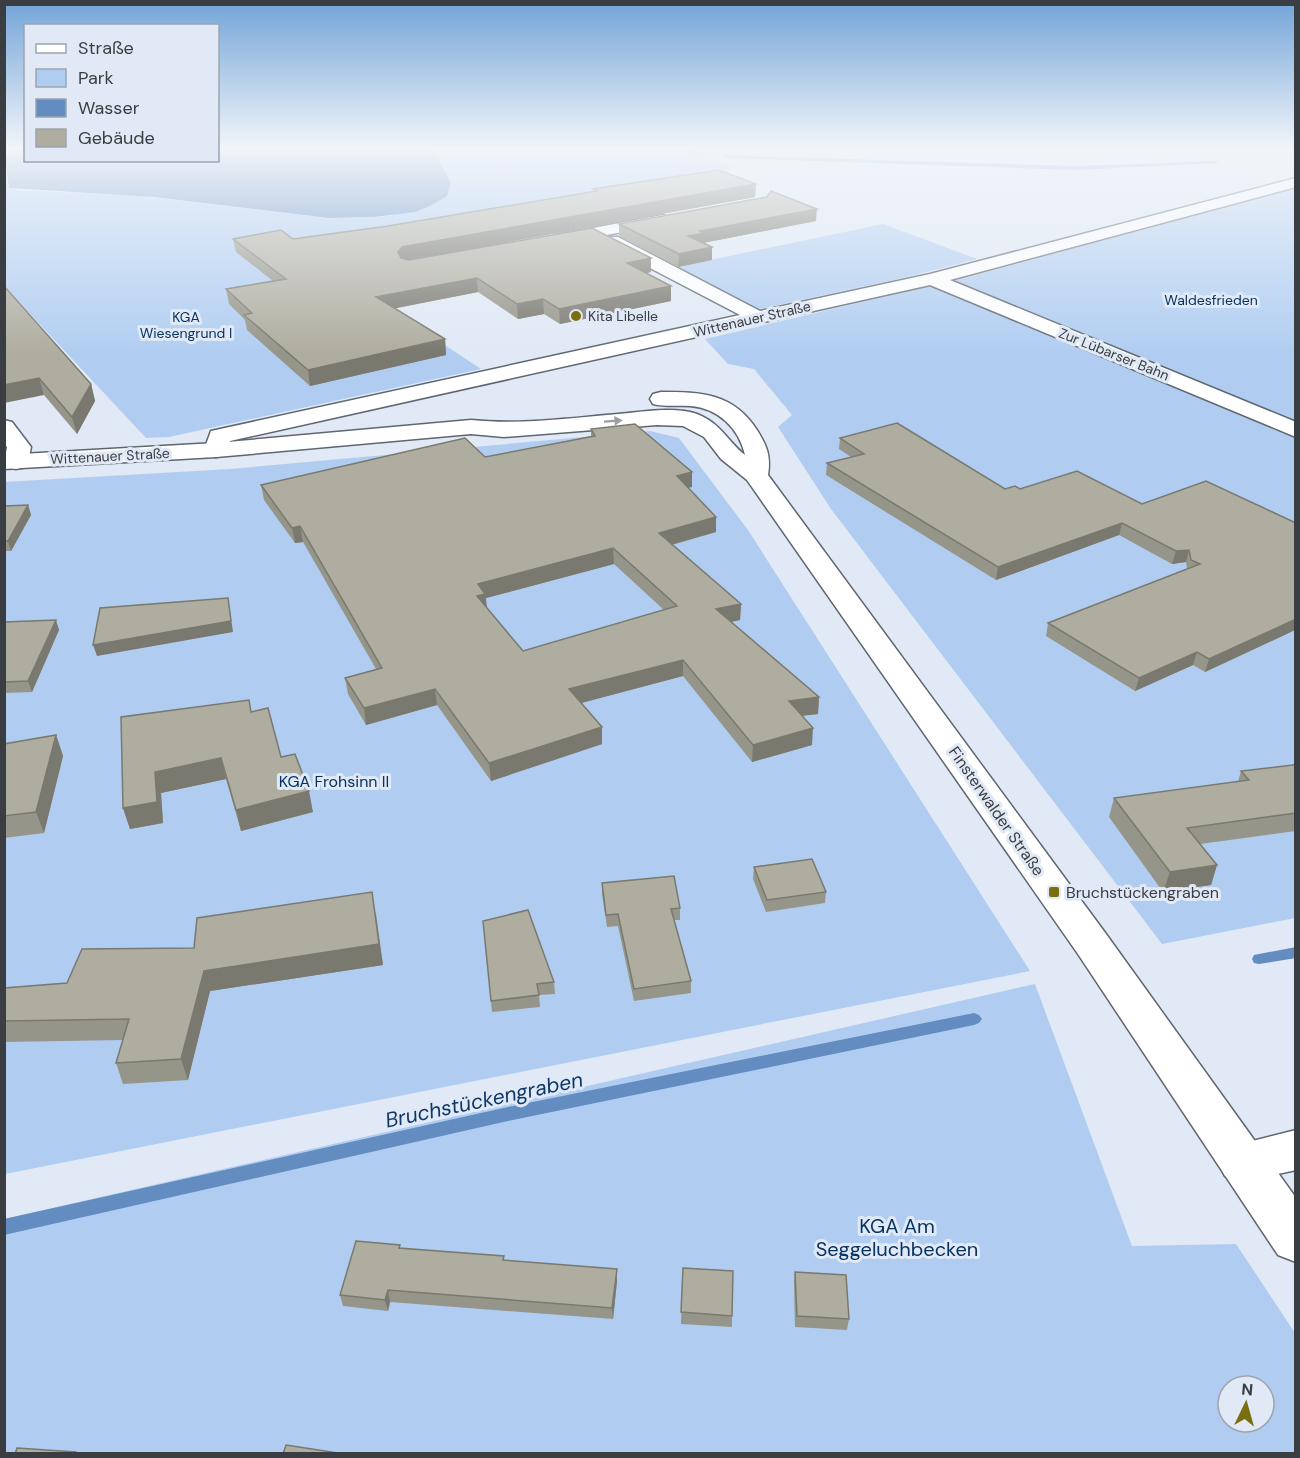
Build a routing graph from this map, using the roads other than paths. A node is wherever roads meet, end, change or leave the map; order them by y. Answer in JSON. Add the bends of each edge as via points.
{"nodes":[{"id":1,"x":1165,"y":217,"type":"edge"},
{"id":2,"x":677,"y":218,"type":"edge"},
{"id":3,"x":595,"y":233,"type":"junction"},
{"id":4,"x":537,"y":243,"type":"edge"},
{"id":5,"x":932,"y":279,"type":"junction"},
{"id":6,"x":759,"y":318,"type":"junction"},
{"id":7,"x":704,"y":401,"type":"junction"},
{"id":8,"x":688,"y":419,"type":"junction"},
{"id":9,"x":4,"y":428,"type":"edge"},
{"id":10,"x":471,"y":428,"type":"junction"},
{"id":11,"x":1296,"y":430,"type":"edge"},
{"id":12,"x":216,"y":450,"type":"junction"},
{"id":13,"x":10,"y":462,"type":"edge"},
{"id":14,"x":756,"y":475,"type":"junction"},
{"id":15,"x":1296,"y":1150,"type":"edge"},
{"id":16,"x":1242,"y":1162,"type":"junction"},
{"id":17,"x":1296,"y":1239,"type":"edge"}],
"edges":[{"from":1,"to":5,"type":"street","name":"Wittenauer Straße"},
{"from":2,"to":3,"type":"street"},
{"from":3,"to":4,"type":"street"},
{"from":3,"to":6,"type":"street"},
{"from":5,"to":6,"type":"street","name":"Wittenauer Straße"},
{"from":5,"to":11,"type":"street","name":"Zur Lübarser Bahn"},
{"from":6,"to":12,"type":"street","name":"Wittenauer Straße","via":[[219,436]]},
{"from":7,"to":8,"type":"street"},
{"from":7,"to":10,"type":"street","name":"Wittenauer Straße","via":[[660,399],[492,418]]},
{"from":7,"to":14,"type":"street","via":[[729,409],[741,420],[759,455]]},
{"from":10,"to":8,"type":"street","name":"Wittenauer Straße","one_way":true},
{"from":8,"to":14,"type":"street","name":"Finsterwalder Straße","via":[[712,432],[729,454]]},
{"from":9,"to":13,"type":"street","via":[[19,447]]},
{"from":10,"to":12,"type":"street","name":"Wittenauer Straße"},
{"from":12,"to":13,"type":"street","name":"Wittenauer Straße"},
{"from":14,"to":16,"type":"street","name":"Finsterwalder Straße","via":[[1092,944]]},
{"from":15,"to":16,"type":"street"},
{"from":16,"to":17,"type":"street","name":"Finsterwalder Straße"}]}
